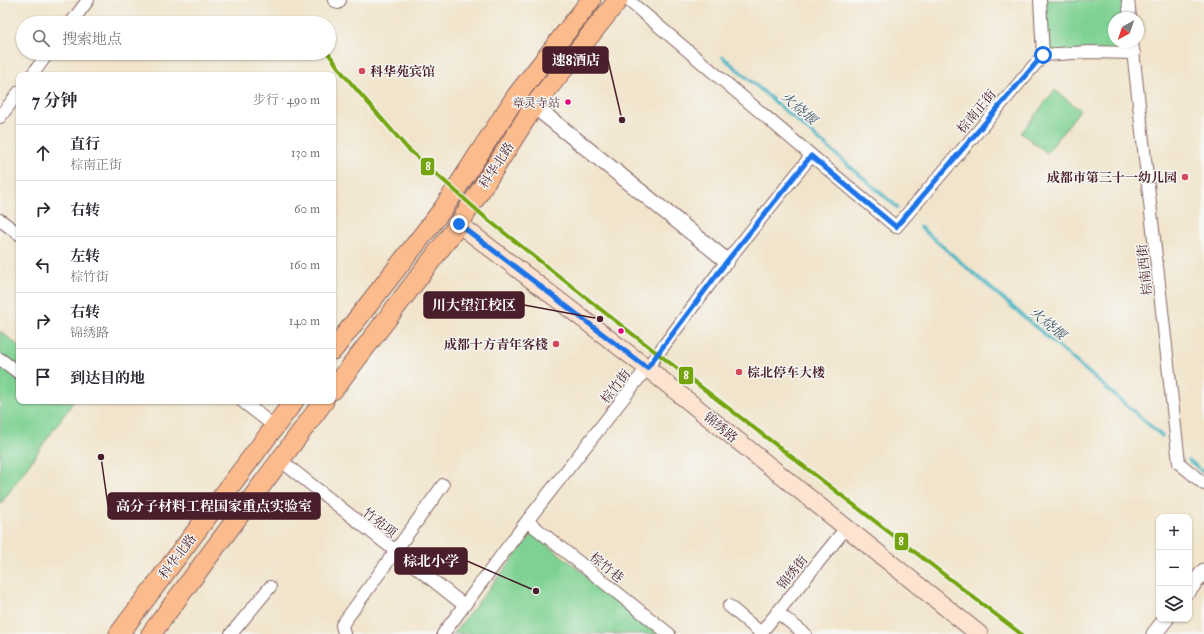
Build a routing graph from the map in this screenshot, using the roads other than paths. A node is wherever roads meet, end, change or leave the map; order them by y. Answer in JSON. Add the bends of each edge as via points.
{"nodes":[{"id":1,"x":88,"y":0,"type":"edge"},
{"id":2,"x":334,"y":0,"type":"edge"},
{"id":3,"x":340,"y":0,"type":"edge"},
{"id":4,"x":591,"y":0,"type":"edge"},
{"id":5,"x":618,"y":0,"type":"edge"},
{"id":6,"x":628,"y":0,"type":"edge"},
{"id":7,"x":1040,"y":0,"type":"edge"},
{"id":8,"x":1128,"y":0,"type":"edge"},
{"id":9,"x":1129,"y":12,"type":"edge"},
{"id":10,"x":76,"y":16,"type":"edge"},
{"id":11,"x":1124,"y":48,"type":"edge"},
{"id":12,"x":1133,"y":48,"type":"edge"},
{"id":13,"x":1043,"y":55,"type":"junction"},
{"id":14,"x":43,"y":60,"type":"edge"},
{"id":15,"x":34,"y":72,"type":"edge"},
{"id":16,"x":16,"y":96,"type":"edge"},
{"id":17,"x":534,"y":106,"type":"junction"},
{"id":18,"x":0,"y":117,"type":"edge"},
{"id":19,"x":811,"y":156,"type":"junction"},
{"id":20,"x":0,"y":220,"type":"edge"},
{"id":21,"x":459,"y":224,"type":"junction"},
{"id":22,"x":16,"y":232,"type":"edge"},
{"id":23,"x":727,"y":261,"type":"junction"},
{"id":24,"x":336,"y":346,"type":"edge"},
{"id":25,"x":0,"y":359,"type":"edge"},
{"id":26,"x":647,"y":368,"type":"junction"},
{"id":27,"x":16,"y":370,"type":"edge"},
{"id":28,"x":336,"y":386,"type":"edge"},
{"id":29,"x":246,"y":404,"type":"edge"},
{"id":30,"x":292,"y":404,"type":"edge"},
{"id":31,"x":322,"y":404,"type":"edge"},
{"id":32,"x":274,"y":426,"type":"junction"},
{"id":33,"x":280,"y":460,"type":"junction"},
{"id":34,"x":1204,"y":484,"type":"edge"},
{"id":35,"x":443,"y":485,"type":"dead end"},
{"id":36,"x":527,"y":521,"type":"junction"},
{"id":37,"x":846,"y":528,"type":"junction"},
{"id":38,"x":395,"y":551,"type":"junction"},
{"id":39,"x":1204,"y":571,"type":"edge"},
{"id":40,"x":1192,"y":586,"type":"edge"},
{"id":41,"x":270,"y":587,"type":"dead end"},
{"id":42,"x":464,"y":605,"type":"junction"},
{"id":43,"x":729,"y":606,"type":"dead end"},
{"id":44,"x":778,"y":612,"type":"junction"},
{"id":45,"x":1164,"y":622,"type":"edge"},
{"id":46,"x":760,"y":633,"type":"edge"},
{"id":47,"x":118,"y":634,"type":"edge"},
{"id":48,"x":151,"y":634,"type":"edge"},
{"id":49,"x":231,"y":634,"type":"edge"},
{"id":50,"x":344,"y":634,"type":"edge"},
{"id":51,"x":443,"y":634,"type":"edge"},
{"id":52,"x":669,"y":634,"type":"edge"},
{"id":53,"x":805,"y":634,"type":"edge"},
{"id":54,"x":979,"y":634,"type":"edge"},
{"id":55,"x":1154,"y":634,"type":"edge"}],
"edges":[{"from":1,"to":10,"type":"street"},
{"from":2,"to":3,"type":"street","via":[[338,3]]},
{"from":4,"to":24,"type":"main road","name":"科华北路","via":[[518,95],[442,209]]},
{"from":5,"to":17,"type":"main road","name":"科华北路"},
{"from":6,"to":19,"type":"street"},
{"from":7,"to":13,"type":"street"},
{"from":8,"to":9,"type":"street"},
{"from":11,"to":13,"type":"street"},
{"from":12,"to":34,"type":"street","name":"棕南西街","via":[[1179,463]]},
{"from":13,"to":19,"type":"street","name":"棕南正街","via":[[896,227]]},
{"from":14,"to":15,"type":"street"},
{"from":16,"to":18,"type":"street"},
{"from":17,"to":21,"type":"main road","name":"科华北路"},
{"from":17,"to":23,"type":"street"},
{"from":19,"to":23,"type":"street","name":"棕竹街"},
{"from":20,"to":22,"type":"street"},
{"from":21,"to":26,"type":"main road","name":"锦绣路"},
{"from":21,"to":28,"type":"main road","name":"科华北路"},
{"from":23,"to":26,"type":"street","name":"棕竹街"},
{"from":25,"to":27,"type":"street"},
{"from":26,"to":36,"type":"street","name":"棕竹街"},
{"from":26,"to":37,"type":"main road","name":"锦绣路"},
{"from":29,"to":32,"type":"street"},
{"from":30,"to":32,"type":"main road","name":"科华北路"},
{"from":31,"to":33,"type":"main road","name":"科华北路"},
{"from":32,"to":47,"type":"main road","name":"科华北路"},
{"from":33,"to":38,"type":"street","name":"竹苑项"},
{"from":33,"to":48,"type":"main road","name":"科华北路"},
{"from":35,"to":38,"type":"street"},
{"from":36,"to":42,"type":"street","name":"棕竹街"},
{"from":36,"to":52,"type":"street","name":"棕竹巷"},
{"from":37,"to":44,"type":"street","name":"锦绣街"},
{"from":37,"to":54,"type":"main road","name":"锦绣路"},
{"from":38,"to":42,"type":"street","name":"竹苑项"},
{"from":38,"to":50,"type":"street","via":[[342,625]]},
{"from":39,"to":40,"type":"street"},
{"from":41,"to":49,"type":"street"},
{"from":42,"to":51,"type":"street","name":"棕竹街"},
{"from":43,"to":46,"type":"street"},
{"from":44,"to":46,"type":"street","name":"锦绣街"},
{"from":44,"to":53,"type":"street"},
{"from":45,"to":55,"type":"street"}]}
